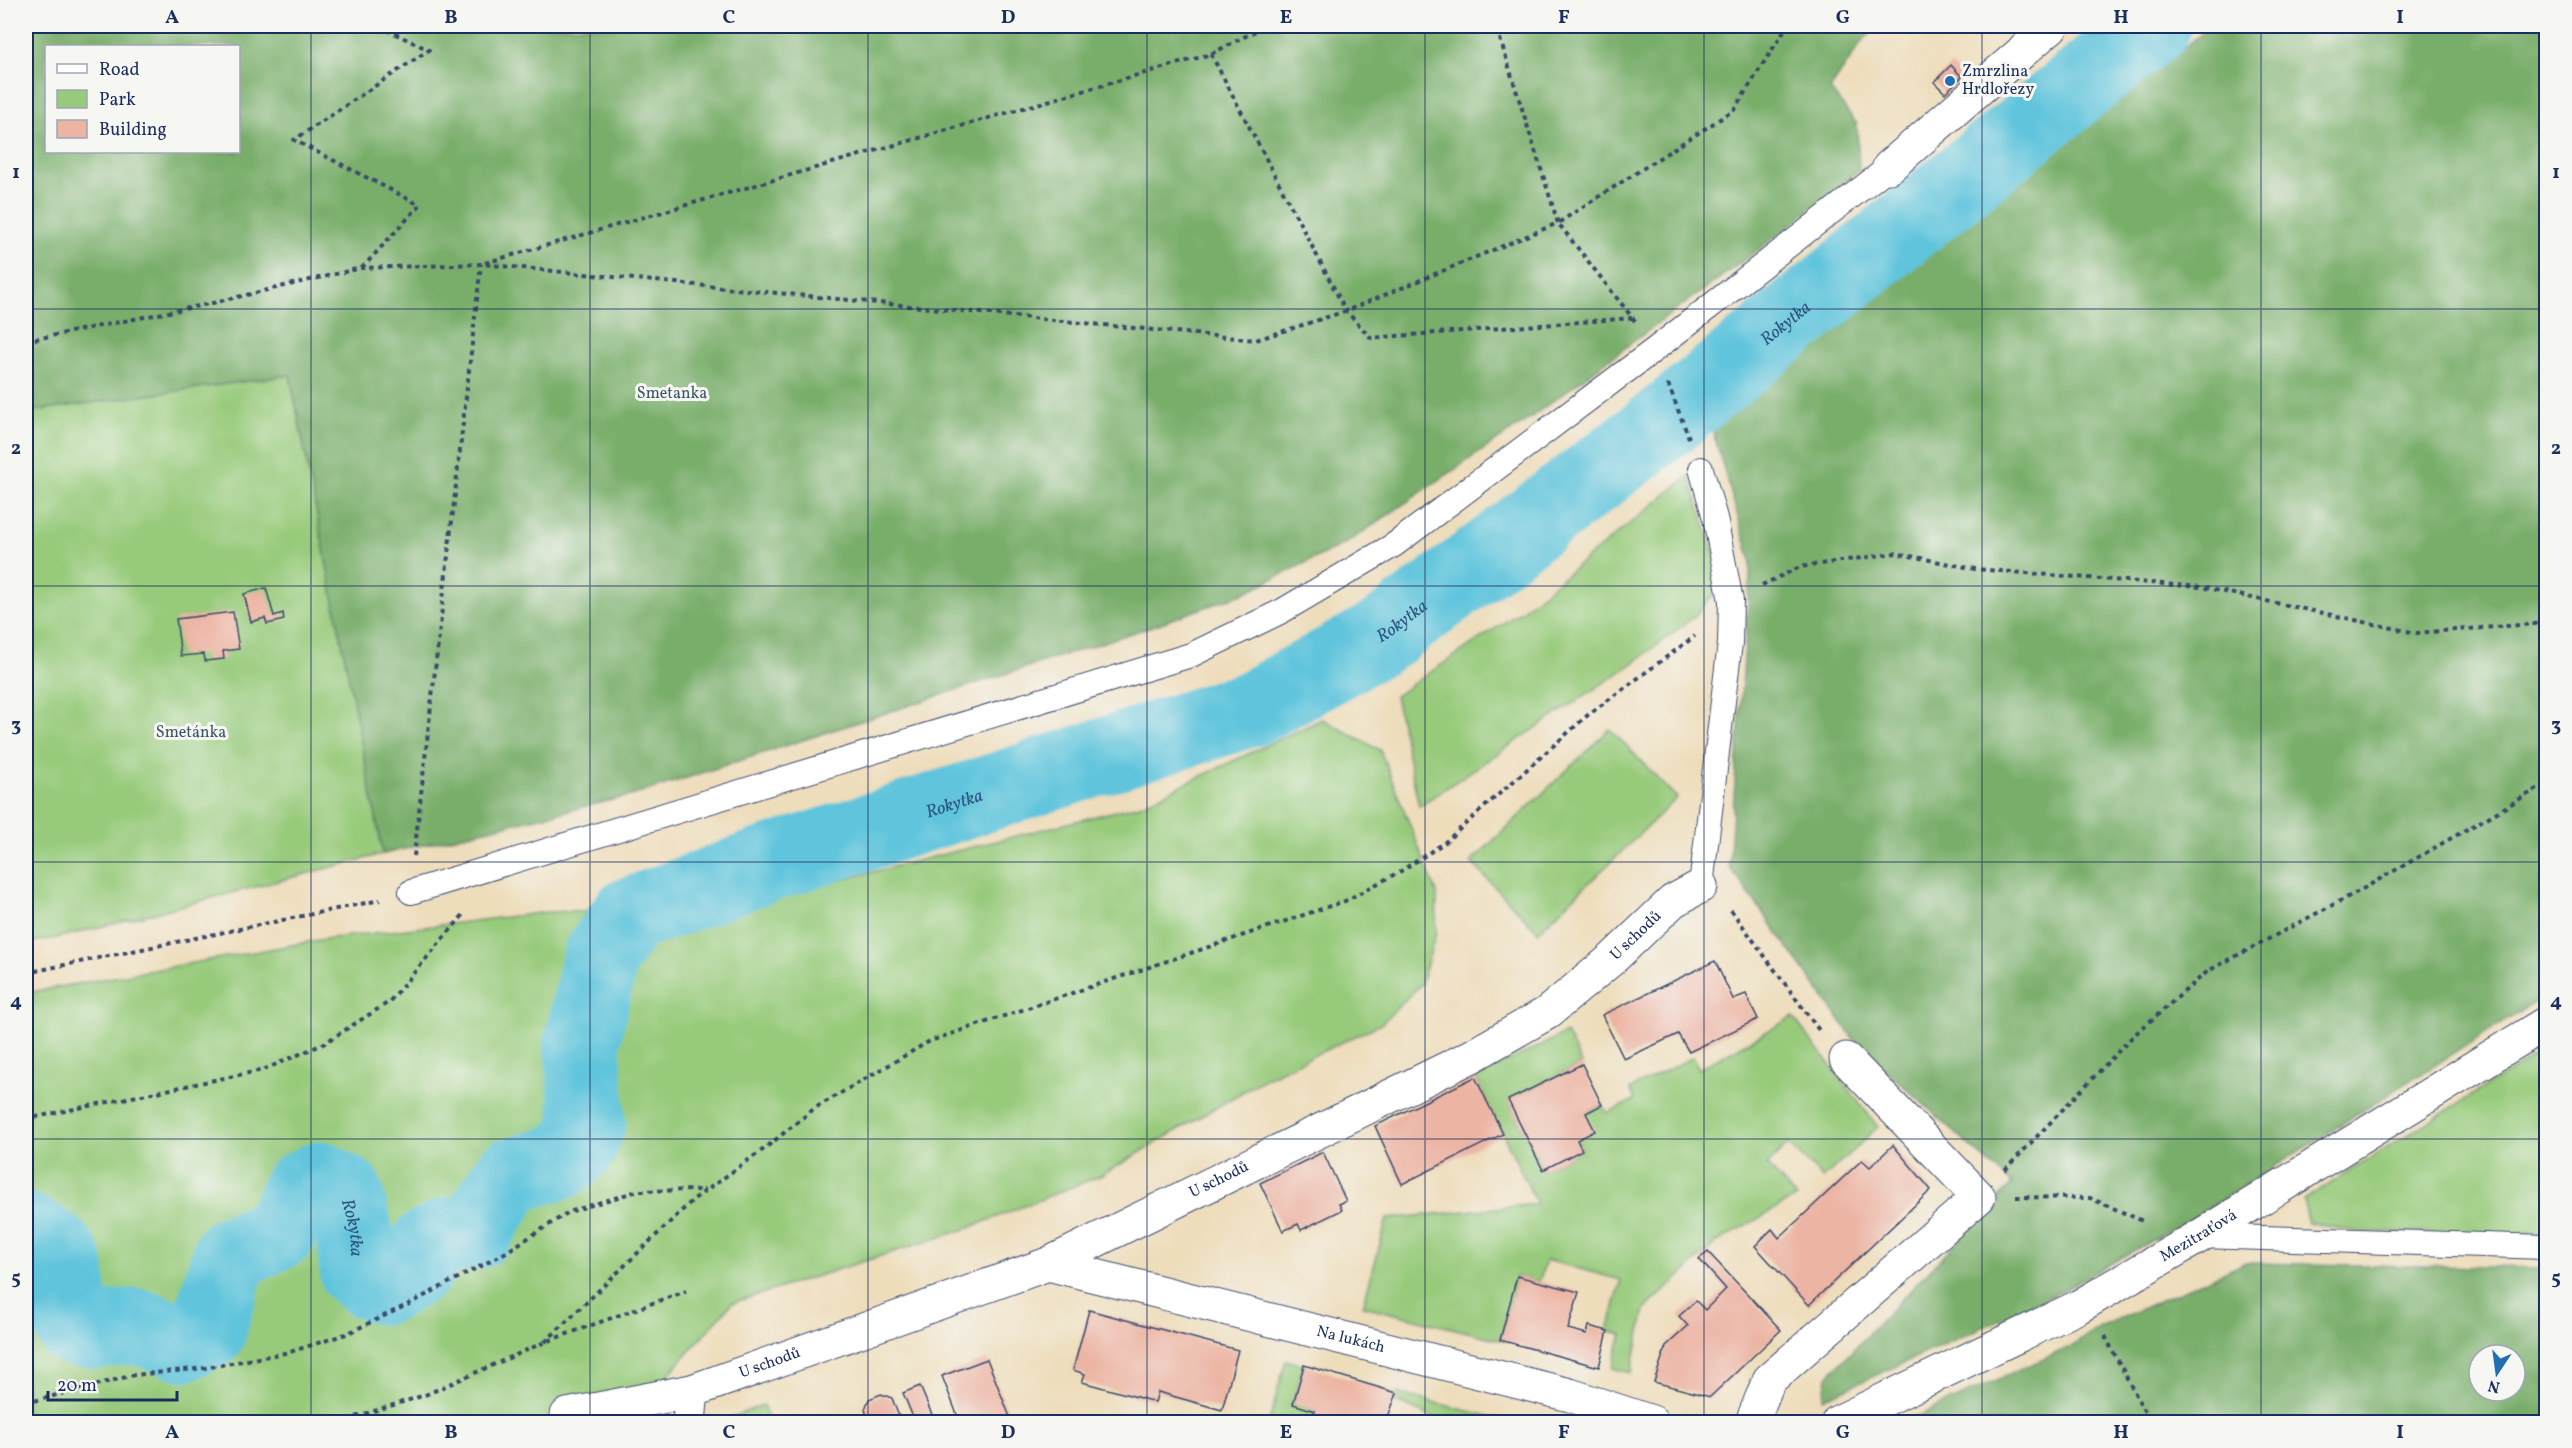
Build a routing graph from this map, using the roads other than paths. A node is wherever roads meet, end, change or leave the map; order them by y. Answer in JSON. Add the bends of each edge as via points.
{"nodes":[{"id":1,"x":2052,"y":26,"type":"edge"},
{"id":2,"x":1889,"y":167,"type":"joint"},
{"id":3,"x":1701,"y":469,"type":"road end"},
{"id":4,"x":1701,"y":886,"type":"joint"},
{"id":5,"x":411,"y":892,"type":"road end"},
{"id":6,"x":2547,"y":1023,"type":"edge"},
{"id":7,"x":1846,"y":1059,"type":"road end"},
{"id":8,"x":2200,"y":1236,"type":"junction"},
{"id":9,"x":2547,"y":1247,"type":"edge"},
{"id":10,"x":1047,"y":1264,"type":"junction"},
{"id":11,"x":690,"y":1407,"type":"edge"},
{"id":12,"x":567,"y":1415,"type":"dead end"},
{"id":13,"x":1652,"y":1422,"type":"edge"},
{"id":14,"x":1752,"y":1422,"type":"edge"},
{"id":15,"x":1838,"y":1422,"type":"edge"}],
"edges":[{"from":1,"to":2,"type":"street"},
{"from":2,"to":5,"type":"lane","via":[[1394,545],[1282,610],[1191,655]]},
{"from":3,"to":4,"type":"lane","via":[[1716,518],[1731,601],[1730,643]]},
{"from":4,"to":10,"type":"street","name":"U schodů","via":[[1673,901],[1547,1013],[1472,1056]]},
{"from":6,"to":8,"type":"street","name":"Mezitraťová"},
{"from":7,"to":14,"type":"street","via":[[1979,1197],[1769,1380]]},
{"from":8,"to":9,"type":"lane"},
{"from":8,"to":15,"type":"street","name":"Mezitraťová","via":[[2078,1308]]},
{"from":10,"to":11,"type":"street","name":"U schodů"},
{"from":10,"to":13,"type":"street","name":"Na lukách","via":[[1570,1395]]},
{"from":11,"to":12,"type":"street","name":"U schodů"}]}
